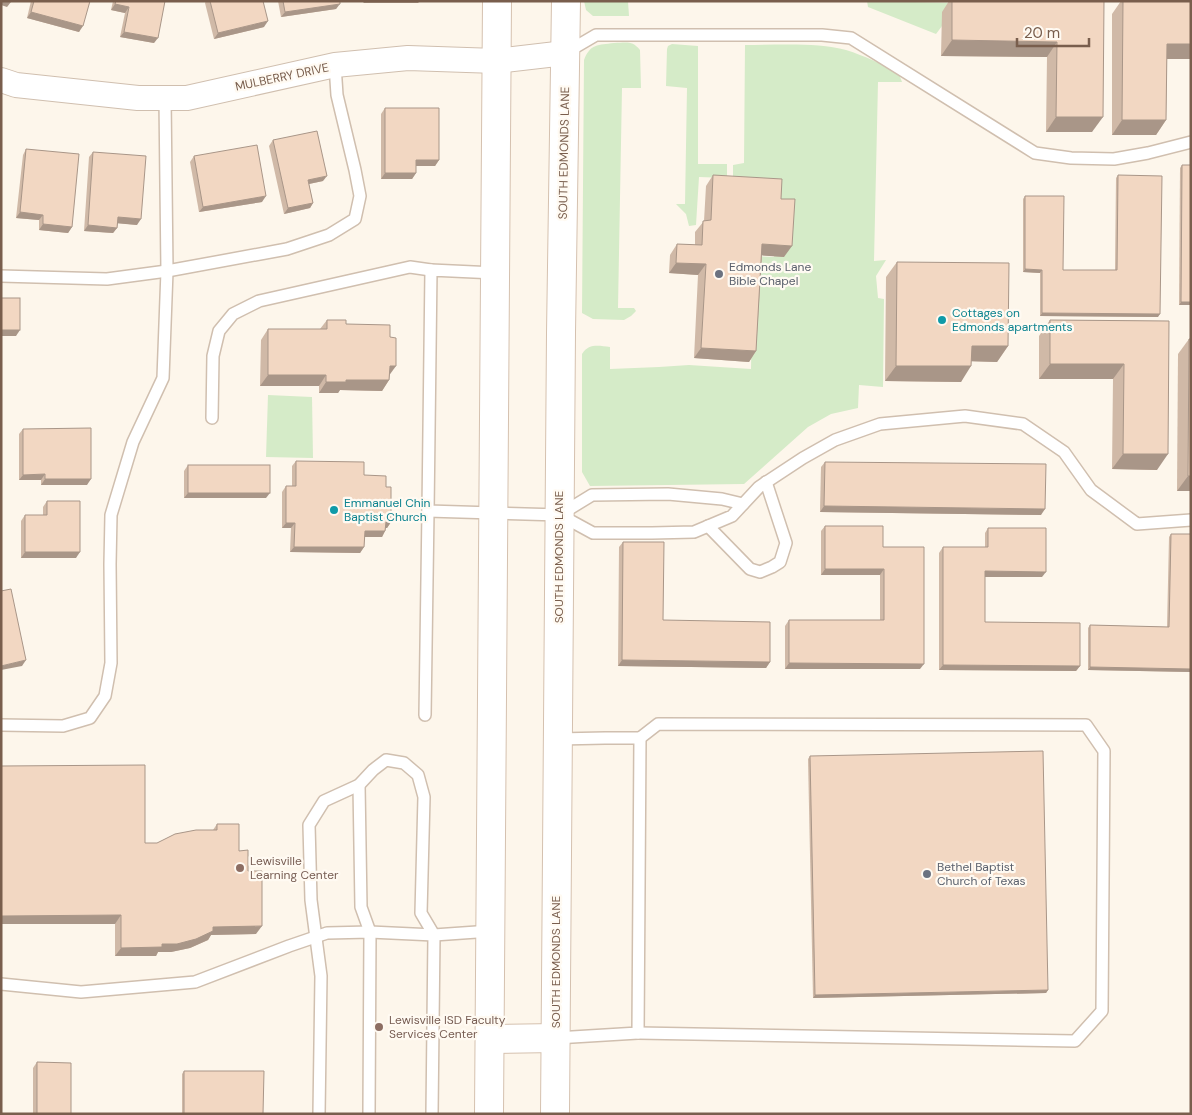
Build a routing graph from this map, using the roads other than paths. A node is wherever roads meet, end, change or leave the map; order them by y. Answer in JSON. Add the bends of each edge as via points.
{"nodes":[{"id":1,"x":497,"y":1,"type":"edge"},
{"id":2,"x":566,"y":1,"type":"edge"},
{"id":3,"x":565,"y":53,"type":"junction"},
{"id":4,"x":496,"y":61,"type":"junction"},
{"id":5,"x":335,"y":65,"type":"junction"},
{"id":6,"x":1,"y":80,"type":"edge"},
{"id":7,"x":165,"y":98,"type":"junction"},
{"id":8,"x":1191,"y":142,"type":"edge"},
{"id":9,"x":431,"y":270,"type":"junction"},
{"id":10,"x":167,"y":271,"type":"junction"},
{"id":11,"x":495,"y":273,"type":"junction"},
{"id":12,"x":1,"y":276,"type":"edge"},
{"id":13,"x":212,"y":418,"type":"dead end"},
{"id":14,"x":766,"y":482,"type":"junction"},
{"id":15,"x":743,"y":504,"type":"junction"},
{"id":16,"x":428,"y":511,"type":"junction"},
{"id":17,"x":493,"y":514,"type":"junction"},
{"id":18,"x":560,"y":515,"type":"junction"},
{"id":19,"x":1191,"y":520,"type":"edge"},
{"id":20,"x":708,"y":526,"type":"junction"},
{"id":21,"x":425,"y":715,"type":"dead end"},
{"id":22,"x":1,"y":725,"type":"edge"},
{"id":23,"x":640,"y":738,"type":"junction"},
{"id":24,"x":558,"y":739,"type":"junction"},
{"id":25,"x":359,"y":785,"type":"junction"},
{"id":26,"x":490,"y":931,"type":"junction"},
{"id":27,"x":370,"y":932,"type":"junction"},
{"id":28,"x":434,"y":935,"type":"junction"},
{"id":29,"x":315,"y":937,"type":"junction"},
{"id":30,"x":1,"y":984,"type":"edge"},
{"id":31,"x":638,"y":1033,"type":"junction"},
{"id":32,"x":556,"y":1038,"type":"junction"},
{"id":33,"x":490,"y":1039,"type":"junction"},
{"id":34,"x":319,"y":1114,"type":"edge"},
{"id":35,"x":369,"y":1114,"type":"edge"},
{"id":36,"x":432,"y":1114,"type":"edge"},
{"id":37,"x":489,"y":1114,"type":"edge"},
{"id":38,"x":555,"y":1114,"type":"edge"}],
"edges":[{"from":1,"to":4,"type":"main road"},
{"from":2,"to":3,"type":"main road","name":"SOUTH EDMONDS LANE"},
{"from":3,"to":4,"type":"street","name":"MULBERRY DRIVE"},
{"from":3,"to":8,"type":"lane","via":[[596,35],[822,35],[851,38],[1035,153],[1114,159]]},
{"from":3,"to":18,"type":"main road","name":"SOUTH EDMONDS LANE"},
{"from":4,"to":5,"type":"street","name":"MULBERRY DRIVE","via":[[408,58]]},
{"from":4,"to":11,"type":"main road"},
{"from":5,"to":7,"type":"street","name":"MULBERRY DRIVE","via":[[187,98]]},
{"from":5,"to":10,"type":"lane","via":[[337,95],[360,196],[355,219],[329,235],[287,249]]},
{"from":6,"to":7,"type":"street","name":"MULBERRY DRIVE","via":[[16,85]]},
{"from":7,"to":10,"type":"lane"},
{"from":9,"to":11,"type":"lane"},
{"from":9,"to":13,"type":"lane","via":[[410,267],[259,301],[233,314],[219,331],[213,356]]},
{"from":9,"to":16,"type":"lane"},
{"from":10,"to":12,"type":"lane","via":[[107,279]]},
{"from":10,"to":22,"type":"lane","via":[[163,378],[133,442],[111,515],[111,663],[105,696],[90,718],[62,726]]},
{"from":11,"to":17,"type":"main road"},
{"from":14,"to":15,"type":"lane"},
{"from":14,"to":19,"type":"lane","via":[[835,440],[880,424],[965,416],[1023,424],[1064,452],[1091,490],[1137,524]]},
{"from":14,"to":20,"type":"lane","via":[[786,543],[780,562],[760,572],[750,569]]},
{"from":15,"to":18,"type":"lane","via":[[668,494],[592,495]]},
{"from":15,"to":20,"type":"lane","via":[[732,516]]},
{"from":16,"to":17,"type":"lane"},
{"from":16,"to":21,"type":"lane"},
{"from":17,"to":18,"type":"lane"},
{"from":17,"to":26,"type":"main road"},
{"from":18,"to":20,"type":"lane","via":[[592,534],[694,532]]},
{"from":18,"to":24,"type":"main road","name":"SOUTH EDMONDS LANE"},
{"from":23,"to":24,"type":"lane"},
{"from":23,"to":31,"type":"lane"},
{"from":23,"to":31,"type":"lane","via":[[658,724],[1086,725],[1104,751],[1102,1011],[1075,1041]]},
{"from":24,"to":32,"type":"main road","name":"SOUTH EDMONDS LANE"},
{"from":25,"to":27,"type":"lane","via":[[361,906]]},
{"from":25,"to":28,"type":"lane","via":[[386,760],[404,763],[418,776],[424,798],[421,913]]},
{"from":25,"to":29,"type":"lane","via":[[324,802],[309,825],[310,900]]},
{"from":26,"to":28,"type":"lane"},
{"from":26,"to":33,"type":"main road"},
{"from":27,"to":28,"type":"lane"},
{"from":27,"to":29,"type":"lane","via":[[327,933]]},
{"from":27,"to":35,"type":"lane"},
{"from":28,"to":36,"type":"lane"},
{"from":29,"to":30,"type":"lane","via":[[195,982],[81,992]]},
{"from":29,"to":34,"type":"lane","via":[[321,976]]},
{"from":31,"to":32,"type":"lane"},
{"from":32,"to":33,"type":"main road"},
{"from":32,"to":38,"type":"main road","name":"SOUTH EDMONDS LANE"},
{"from":33,"to":37,"type":"main road"}]}
